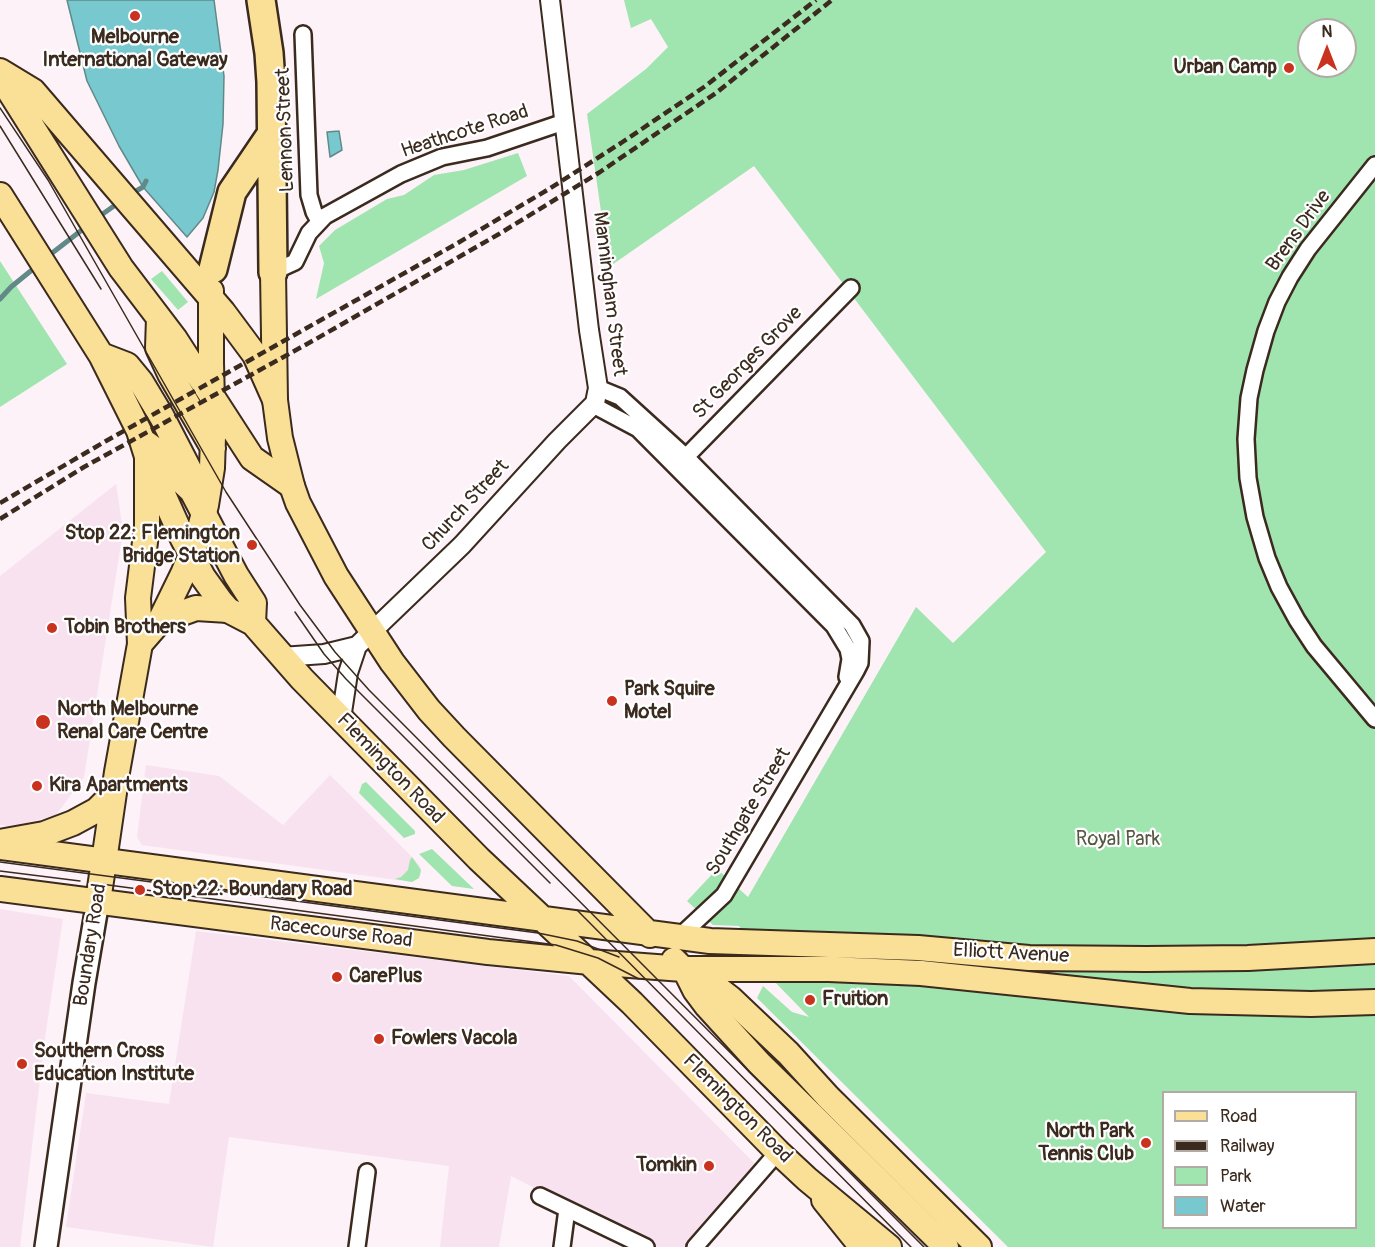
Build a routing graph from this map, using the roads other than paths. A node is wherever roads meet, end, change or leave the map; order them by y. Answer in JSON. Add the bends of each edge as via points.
{"nodes":[{"id":1,"x":261,"y":0,"type":"edge"},
{"id":2,"x":550,"y":0,"type":"edge"},
{"id":3,"x":303,"y":34,"type":"dead end"},
{"id":4,"x":0,"y":71,"type":"edge"},
{"id":5,"x":0,"y":76,"type":"edge"},
{"id":6,"x":564,"y":122,"type":"junction"},
{"id":7,"x":272,"y":133,"type":"junction"},
{"id":8,"x":1375,"y":165,"type":"edge"},
{"id":9,"x":5,"y":203,"type":"edge"},
{"id":10,"x":319,"y":221,"type":"junction"},
{"id":11,"x":213,"y":269,"type":"joint"},
{"id":12,"x":273,"y":272,"type":"junction"},
{"id":13,"x":851,"y":288,"type":"dead end"},
{"id":14,"x":210,"y":298,"type":"junction"},
{"id":15,"x":159,"y":318,"type":"junction"},
{"id":16,"x":101,"y":355,"type":"junction"},
{"id":17,"x":596,"y":397,"type":"junction"},
{"id":18,"x":212,"y":398,"type":"junction"},
{"id":19,"x":275,"y":400,"type":"junction"},
{"id":20,"x":213,"y":448,"type":"junction"},
{"id":21,"x":145,"y":450,"type":"junction"},
{"id":22,"x":681,"y":462,"type":"junction"},
{"id":23,"x":292,"y":486,"type":"junction"},
{"id":24,"x":192,"y":491,"type":"junction"},
{"id":25,"x":204,"y":515,"type":"junction"},
{"id":26,"x":191,"y":555,"type":"junction"},
{"id":27,"x":228,"y":610,"type":"junction"},
{"id":28,"x":160,"y":621,"type":"junction"},
{"id":29,"x":253,"y":623,"type":"junction"},
{"id":30,"x":365,"y":639,"type":"junction"},
{"id":31,"x":140,"y":644,"type":"junction"},
{"id":32,"x":282,"y":657,"type":"junction"},
{"id":33,"x":855,"y":660,"type":"joint"},
{"id":34,"x":341,"y":719,"type":"junction"},
{"id":35,"x":1375,"y":719,"type":"edge"},
{"id":36,"x":114,"y":793,"type":"junction"},
{"id":37,"x":0,"y":844,"type":"edge"},
{"id":38,"x":104,"y":861,"type":"junction"},
{"id":39,"x":0,"y":889,"type":"edge"},
{"id":40,"x":98,"y":901,"type":"junction"},
{"id":41,"x":540,"y":918,"type":"junction"},
{"id":42,"x":647,"y":932,"type":"junction"},
{"id":43,"x":679,"y":937,"type":"junction"},
{"id":44,"x":1375,"y":944,"type":"edge"},
{"id":45,"x":1375,"y":951,"type":"edge"},
{"id":46,"x":1302,"y":955,"type":"junction"},
{"id":47,"x":590,"y":963,"type":"junction"},
{"id":48,"x":684,"y":970,"type":"junction"},
{"id":49,"x":1375,"y":1002,"type":"edge"},
{"id":50,"x":778,"y":1152,"type":"junction"},
{"id":51,"x":367,"y":1172,"type":"dead end"},
{"id":52,"x":807,"y":1179,"type":"junction"},
{"id":53,"x":540,"y":1196,"type":"dead end"},
{"id":54,"x":567,"y":1209,"type":"junction"},
{"id":55,"x":854,"y":1244,"type":"edge"},
{"id":56,"x":46,"y":1247,"type":"edge"},
{"id":57,"x":357,"y":1247,"type":"edge"},
{"id":58,"x":562,"y":1247,"type":"edge"},
{"id":59,"x":646,"y":1247,"type":"edge"},
{"id":60,"x":695,"y":1247,"type":"edge"},
{"id":61,"x":889,"y":1247,"type":"edge"},
{"id":62,"x":946,"y":1247,"type":"edge"},
{"id":63,"x":979,"y":1247,"type":"edge"}],
"edges":[{"from":1,"to":7,"type":"highway","via":[[269,52]]},
{"from":2,"to":6,"type":"street","name":"Manningham Street"},
{"from":3,"to":10,"type":"street","name":"Lennon Street","via":[[309,195]]},
{"from":4,"to":14,"type":"main road","via":[[33,91]]},
{"from":5,"to":15,"type":"main road","via":[[117,261]]},
{"from":6,"to":10,"type":"street","name":"Heathcote Road","via":[[487,148],[449,155],[401,174]]},
{"from":6,"to":17,"type":"street","name":"Manningham Street"},
{"from":7,"to":11,"type":"highway","via":[[232,192]]},
{"from":7,"to":12,"type":"highway"},
{"from":8,"to":35,"type":"street","name":"Brens Drive","via":[[1303,255],[1281,295],[1255,370],[1246,439],[1251,499],[1260,538],[1279,587],[1314,646]]},
{"from":9,"to":16,"type":"main road","name":"Flemington Road"},
{"from":10,"to":12,"type":"street","name":"Heathcote Road","via":[[295,262]]},
{"from":11,"to":14,"type":"main road"},
{"from":12,"to":19,"type":"main road"},
{"from":13,"to":22,"type":"street","name":"St Georges Grove"},
{"from":14,"to":18,"type":"main road"},
{"from":14,"to":19,"type":"main road","via":[[255,355]]},
{"from":15,"to":18,"type":"main road"},
{"from":15,"to":20,"type":"main road","via":[[158,348]]},
{"from":16,"to":21,"type":"main road","name":"Flemington Road"},
{"from":16,"to":24,"type":"main road","via":[[127,365],[141,382],[191,472]]},
{"from":17,"to":22,"type":"street","name":"Manningham Street","via":[[620,397]]},
{"from":17,"to":30,"type":"street","name":"Church Street","via":[[462,545]]},
{"from":18,"to":20,"type":"main road"},
{"from":18,"to":23,"type":"main road","via":[[252,458]]},
{"from":19,"to":23,"type":"main road"},
{"from":20,"to":25,"type":"main road"},
{"from":21,"to":24,"type":"main road","via":[[166,458],[175,475]]},
{"from":21,"to":26,"type":"main road","name":"Flemington Road"},
{"from":21,"to":31,"type":"main road","name":"Boundary Road","via":[[147,526],[138,598]]},
{"from":22,"to":33,"type":"street","name":"Manningham Street","via":[[855,629],[861,641]]},
{"from":23,"to":30,"type":"main road"},
{"from":24,"to":25,"type":"main road"},
{"from":25,"to":26,"type":"main road"},
{"from":25,"to":29,"type":"main road","via":[[254,603]]},
{"from":26,"to":27,"type":"main road","name":"Flemington Road"},
{"from":26,"to":28,"type":"main road"},
{"from":27,"to":28,"type":"main road","via":[[196,608]]},
{"from":27,"to":29,"type":"main road","name":"Flemington Road"},
{"from":28,"to":31,"type":"main road"},
{"from":29,"to":32,"type":"main road","name":"Flemington Road"},
{"from":30,"to":32,"type":"street","via":[[324,654]]},
{"from":30,"to":34,"type":"street","via":[[348,673]]},
{"from":30,"to":42,"type":"main road","via":[[401,673],[454,737]]},
{"from":31,"to":36,"type":"main road","name":"Boundary Road"},
{"from":32,"to":34,"type":"main road","name":"Flemington Road"},
{"from":33,"to":43,"type":"street","name":"Southgate Street","via":[[856,671],[721,899]]},
{"from":34,"to":41,"type":"main road","name":"Flemington Road"},
{"from":36,"to":37,"type":"main road","via":[[97,810],[73,823]]},
{"from":36,"to":38,"type":"main road","name":"Boundary Road"},
{"from":37,"to":38,"type":"main road","name":"Racecourse Road"},
{"from":38,"to":40,"type":"main road","name":"Boundary Road"},
{"from":38,"to":41,"type":"main road","name":"Racecourse Road"},
{"from":39,"to":40,"type":"main road","name":"Racecourse Road"},
{"from":40,"to":47,"type":"main road","name":"Racecourse Road"},
{"from":40,"to":56,"type":"main road","name":"Boundary Road"},
{"from":41,"to":42,"type":"main road","name":"Racecourse Road"},
{"from":41,"to":47,"type":"main road","name":"Flemington Road"},
{"from":42,"to":43,"type":"main road","name":"Elliott Avenue"},
{"from":42,"to":48,"type":"main road"},
{"from":43,"to":46,"type":"main road","name":"Elliott Avenue","via":[[918,948],[1029,958]]},
{"from":44,"to":46,"type":"street"},
{"from":45,"to":46,"type":"main road","name":"Elliott Avenue"},
{"from":47,"to":48,"type":"main road","name":"Racecourse Road"},
{"from":47,"to":50,"type":"main road","name":"Flemington Road"},
{"from":48,"to":49,"type":"main road","name":"Elliott Avenue","via":[[921,973],[1190,1001]]},
{"from":48,"to":62,"type":"main road","via":[[702,1000],[759,1063]]},
{"from":48,"to":63,"type":"main road","via":[[717,988],[737,1005]]},
{"from":50,"to":52,"type":"main road","name":"Flemington Road"},
{"from":50,"to":60,"type":"street"},
{"from":51,"to":57,"type":"street"},
{"from":52,"to":55,"type":"main road","name":"Flemington Road"},
{"from":52,"to":61,"type":"main road","name":"Flemington Road"},
{"from":53,"to":54,"type":"street"},
{"from":54,"to":58,"type":"street"},
{"from":54,"to":59,"type":"street"}]}
